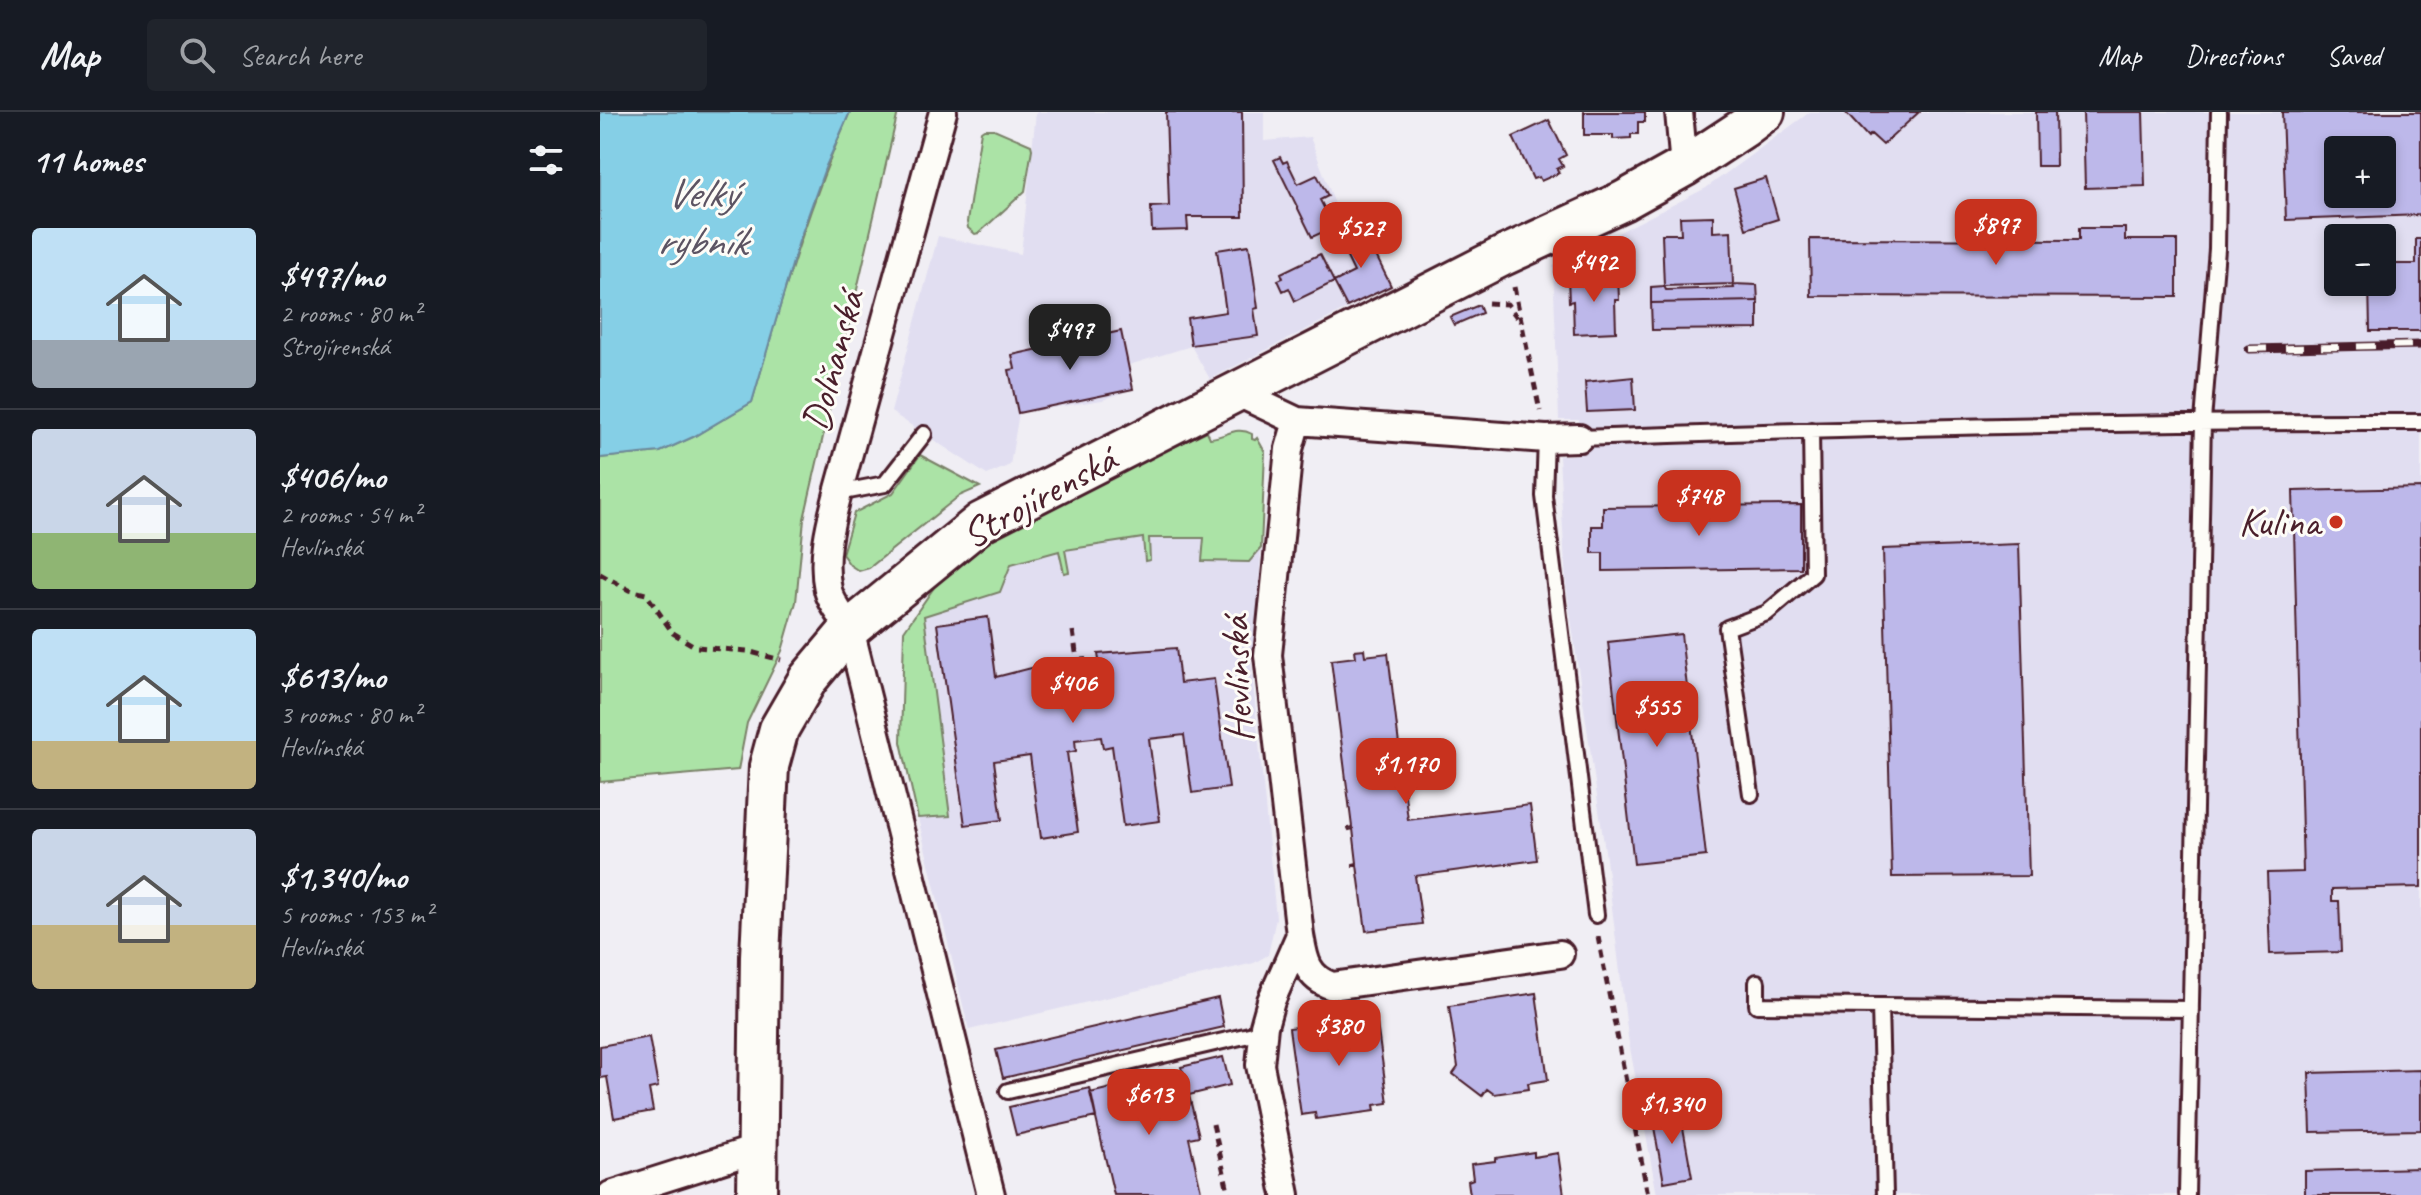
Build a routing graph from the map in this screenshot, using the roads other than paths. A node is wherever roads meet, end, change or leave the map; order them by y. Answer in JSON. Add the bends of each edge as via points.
{"nodes":[{"id":1,"x":943,"y":112,"type":"edge"},
{"id":2,"x":1679,"y":112,"type":"edge"},
{"id":3,"x":1765,"y":112,"type":"edge"},
{"id":4,"x":2219,"y":112,"type":"edge"},
{"id":5,"x":1684,"y":167,"type":"junction"},
{"id":6,"x":1238,"y":393,"type":"junction"},
{"id":7,"x":1297,"y":421,"type":"junction"},
{"id":8,"x":2203,"y":421,"type":"junction"},
{"id":9,"x":2421,"y":422,"type":"edge"},
{"id":10,"x":1811,"y":430,"type":"junction"},
{"id":11,"x":924,"y":434,"type":"dead end"},
{"id":12,"x":1579,"y":438,"type":"joint"},
{"id":13,"x":1546,"y":439,"type":"junction"},
{"id":14,"x":838,"y":493,"type":"junction"},
{"id":15,"x":850,"y":629,"type":"junction"},
{"id":16,"x":1751,"y":794,"type":"dead end"},
{"id":17,"x":1596,"y":915,"type":"road end"},
{"id":18,"x":1300,"y":935,"type":"junction"},
{"id":19,"x":1560,"y":954,"type":"dead end"},
{"id":20,"x":1757,"y":982,"type":"dead end"},
{"id":21,"x":1880,"y":1006,"type":"junction"},
{"id":22,"x":2191,"y":1009,"type":"junction"},
{"id":23,"x":1262,"y":1032,"type":"junction"},
{"id":24,"x":1008,"y":1091,"type":"dead end"},
{"id":25,"x":756,"y":1149,"type":"junction"},
{"id":26,"x":611,"y":1195,"type":"edge"},
{"id":27,"x":757,"y":1195,"type":"edge"},
{"id":28,"x":991,"y":1195,"type":"edge"},
{"id":29,"x":1286,"y":1195,"type":"edge"},
{"id":30,"x":1885,"y":1195,"type":"edge"},
{"id":31,"x":2187,"y":1195,"type":"edge"}],
"edges":[{"from":1,"to":14,"type":"street","name":"Dolňanská"},
{"from":2,"to":5,"type":"street"},
{"from":3,"to":5,"type":"street","name":"Strojírenská"},
{"from":4,"to":8,"type":"lane","via":[[2217,249]]},
{"from":5,"to":6,"type":"street","name":"Strojírenská"},
{"from":6,"to":7,"type":"street"},
{"from":6,"to":15,"type":"street","name":"Strojírenská","via":[[981,522]]},
{"from":7,"to":13,"type":"street"},
{"from":7,"to":18,"type":"street","name":"Hevlínská","via":[[1289,449],[1268,655]]},
{"from":8,"to":9,"type":"lane"},
{"from":8,"to":10,"type":"lane"},
{"from":8,"to":22,"type":"lane"},
{"from":10,"to":12,"type":"lane"},
{"from":10,"to":16,"type":"lane","via":[[1813,574],[1767,613],[1727,628]]},
{"from":11,"to":14,"type":"lane","via":[[885,484]]},
{"from":12,"to":13,"type":"street"},
{"from":13,"to":17,"type":"lane","via":[[1544,496]]},
{"from":14,"to":15,"type":"street","name":"Dolňanská","via":[[827,540],[828,592]]},
{"from":15,"to":25,"type":"street","name":"Strojírenská","via":[[808,679],[779,729],[769,766]]},
{"from":15,"to":28,"type":"street","name":"Dolňanská"},
{"from":18,"to":19,"type":"street","name":"Hevlínská","via":[[1306,966],[1332,986]]},
{"from":18,"to":23,"type":"street"},
{"from":20,"to":21,"type":"lane","via":[[1757,1005]]},
{"from":21,"to":22,"type":"lane"},
{"from":21,"to":30,"type":"lane"},
{"from":22,"to":31,"type":"lane"},
{"from":23,"to":24,"type":"lane"},
{"from":23,"to":29,"type":"street","via":[[1260,1065]]},
{"from":25,"to":26,"type":"street"},
{"from":25,"to":27,"type":"street","name":"Strojírenská"}]}
